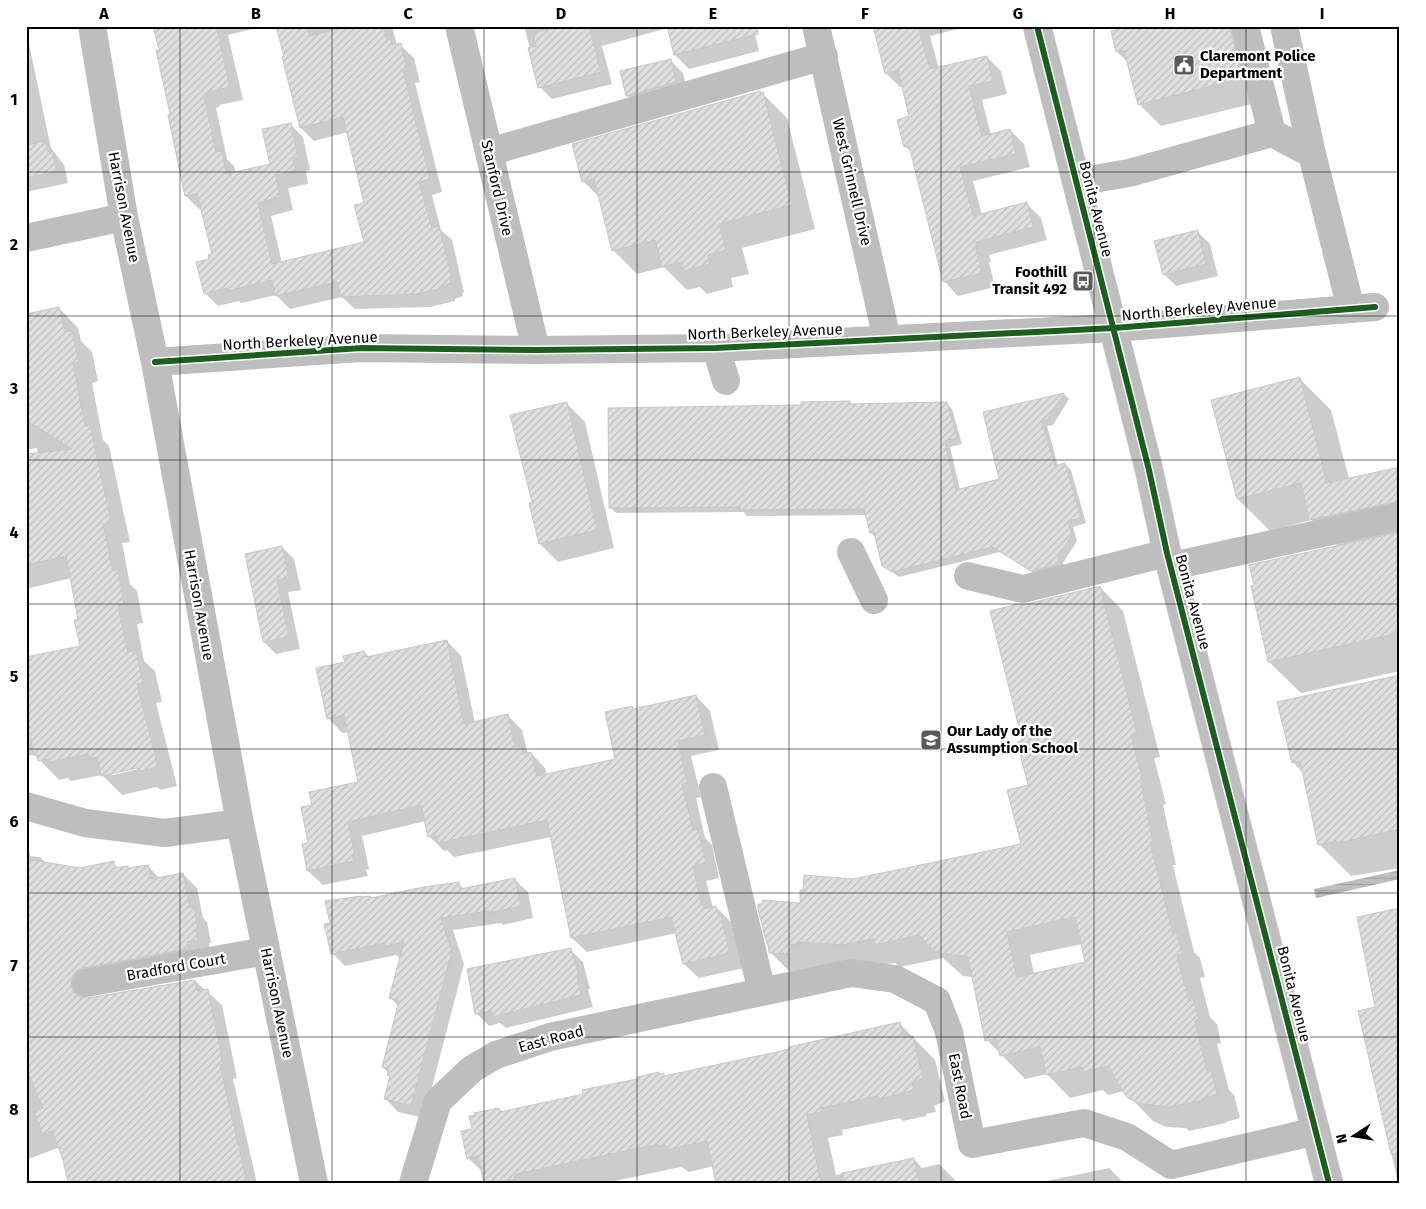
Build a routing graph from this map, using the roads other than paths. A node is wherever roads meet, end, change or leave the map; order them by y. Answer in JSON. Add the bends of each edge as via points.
{"nodes":[{"id":1,"x":92,"y":26,"type":"edge"},
{"id":2,"x":459,"y":26,"type":"edge"},
{"id":3,"x":816,"y":26,"type":"edge"},
{"id":4,"x":1037,"y":26,"type":"edge"},
{"id":5,"x":1245,"y":26,"type":"edge"},
{"id":6,"x":1284,"y":26,"type":"edge"},
{"id":7,"x":824,"y":56,"type":"junction"},
{"id":8,"x":1272,"y":133,"type":"junction"},
{"id":9,"x":489,"y":152,"type":"junction"},
{"id":10,"x":1312,"y":154,"type":"junction"},
{"id":11,"x":1076,"y":182,"type":"junction"},
{"id":12,"x":124,"y":216,"type":"junction"},
{"id":13,"x":26,"y":238,"type":"edge"},
{"id":14,"x":1114,"y":328,"type":"junction"},
{"id":15,"x":887,"y":339,"type":"junction"},
{"id":16,"x":716,"y":348,"type":"junction"},
{"id":17,"x":536,"y":350,"type":"junction"},
{"id":18,"x":155,"y":362,"type":"junction"},
{"id":19,"x":726,"y":382,"type":"dead end"},
{"id":20,"x":1400,"y":516,"type":"edge"},
{"id":21,"x":851,"y":552,"type":"dead end"},
{"id":22,"x":1170,"y":559,"type":"junction"},
{"id":23,"x":968,"y":576,"type":"dead end"},
{"id":24,"x":874,"y":600,"type":"dead end"},
{"id":25,"x":713,"y":787,"type":"dead end"},
{"id":26,"x":26,"y":806,"type":"edge"},
{"id":27,"x":240,"y":823,"type":"junction"},
{"id":28,"x":266,"y":951,"type":"junction"},
{"id":29,"x":86,"y":983,"type":"dead end"},
{"id":30,"x":762,"y":992,"type":"junction"},
{"id":31,"x":1316,"y":1132,"type":"junction"},
{"id":32,"x":1168,"y":1174,"type":"edge"},
{"id":33,"x":314,"y":1183,"type":"edge"},
{"id":34,"x":413,"y":1183,"type":"edge"},
{"id":35,"x":1329,"y":1183,"type":"edge"}],
"edges":[{"from":1,"to":12,"type":"street","name":"Harrison Avenue"},
{"from":2,"to":9,"type":"street","name":"Stanford Drive"},
{"from":3,"to":7,"type":"street","name":"West Grinnell Drive"},
{"from":4,"to":11,"type":"street","name":"Bonita Avenue"},
{"from":5,"to":8,"type":"street"},
{"from":6,"to":10,"type":"street"},
{"from":7,"to":9,"type":"street"},
{"from":7,"to":15,"type":"street","name":"West Grinnell Drive"},
{"from":8,"to":10,"type":"street"},
{"from":8,"to":11,"type":"street","via":[[1129,173]]},
{"from":9,"to":17,"type":"street","name":"Stanford Drive"},
{"from":10,"to":14,"type":"street","name":"North Berkeley Avenue","via":[[1363,308]]},
{"from":11,"to":14,"type":"street","name":"Bonita Avenue"},
{"from":12,"to":13,"type":"street"},
{"from":12,"to":18,"type":"street","name":"Harrison Avenue"},
{"from":14,"to":15,"type":"street","name":"North Berkeley Avenue"},
{"from":14,"to":22,"type":"street","name":"Bonita Avenue"},
{"from":15,"to":16,"type":"street","name":"North Berkeley Avenue"},
{"from":16,"to":17,"type":"street","name":"North Berkeley Avenue"},
{"from":16,"to":19,"type":"street"},
{"from":17,"to":18,"type":"street","name":"North Berkeley Avenue","via":[[361,348]]},
{"from":18,"to":27,"type":"street","name":"Harrison Avenue"},
{"from":20,"to":22,"type":"street"},
{"from":21,"to":24,"type":"street"},
{"from":22,"to":23,"type":"street","via":[[1023,590]]},
{"from":22,"to":31,"type":"street","name":"Bonita Avenue"},
{"from":25,"to":30,"type":"street"},
{"from":26,"to":27,"type":"street","via":[[85,823],[165,833]]},
{"from":27,"to":28,"type":"street","name":"Harrison Avenue"},
{"from":28,"to":29,"type":"street","name":"Bradford Court"},
{"from":28,"to":33,"type":"street","name":"Harrison Avenue"},
{"from":30,"to":32,"type":"street","name":"East Road","via":[[851,973],[895,979],[937,1001],[949,1032],[972,1144],[1084,1123],[1127,1137]]},
{"from":30,"to":34,"type":"street","name":"East Road","via":[[550,1037],[496,1055],[472,1069],[438,1101]]},
{"from":31,"to":32,"type":"street"},
{"from":31,"to":35,"type":"street","name":"Bonita Avenue"}]}
